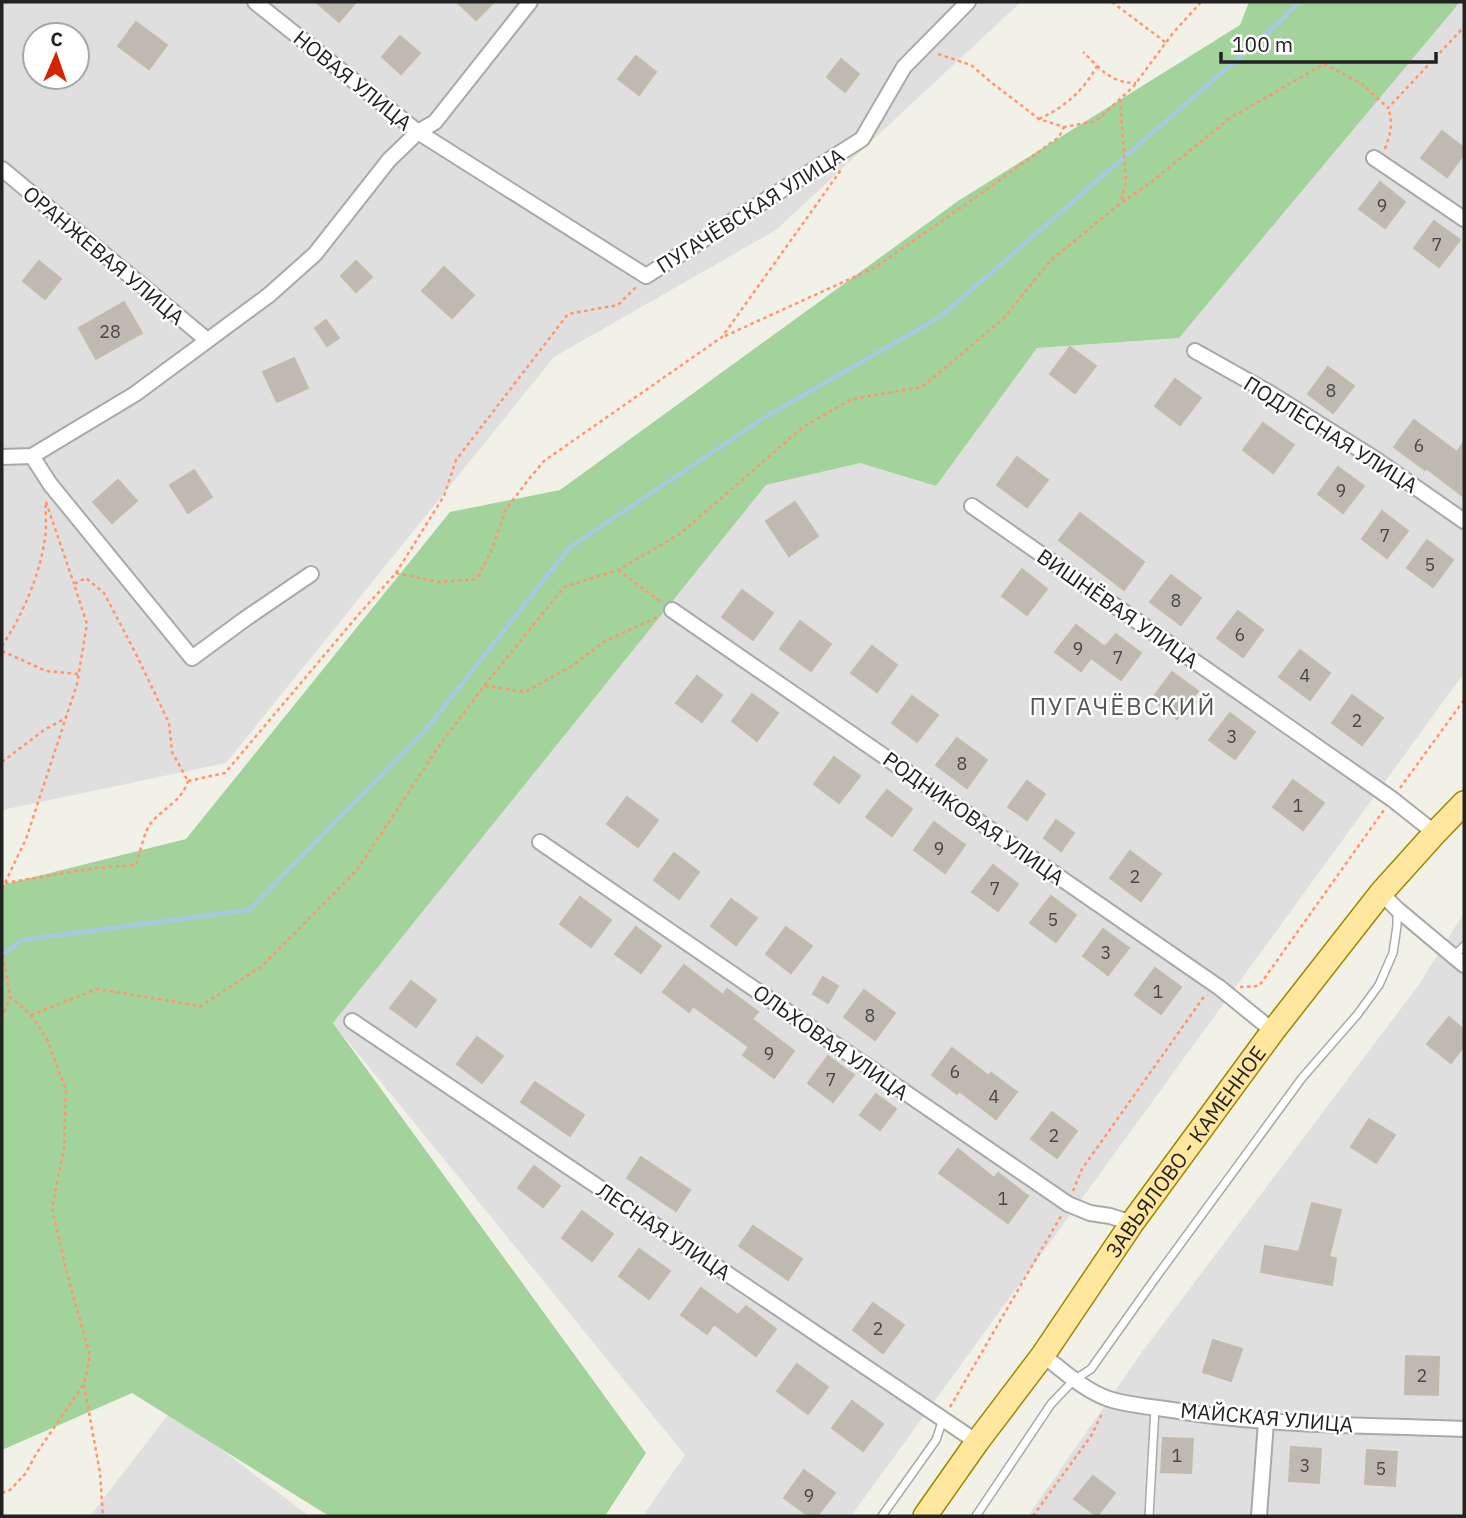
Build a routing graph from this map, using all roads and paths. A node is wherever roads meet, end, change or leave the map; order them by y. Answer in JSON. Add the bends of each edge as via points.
{"nodes":[{"id":1,"x":256,"y":2,"type":"edge"},
{"id":2,"x":530,"y":2,"type":"edge"},
{"id":3,"x":968,"y":2,"type":"edge"},
{"id":4,"x":1112,"y":2,"type":"edge"},
{"id":5,"x":1200,"y":2,"type":"edge"},
{"id":6,"x":1464,"y":27,"type":"edge"},
{"id":7,"x":1166,"y":43,"type":"junction"},
{"id":8,"x":921,"y":50,"type":"junction"},
{"id":9,"x":1083,"y":52,"type":"dead end"},
{"id":10,"x":1097,"y":65,"type":"junction"},
{"id":11,"x":1136,"y":83,"type":"junction"},
{"id":12,"x":1120,"y":99,"type":"junction"},
{"id":13,"x":1388,"y":108,"type":"junction"},
{"id":14,"x":1039,"y":119,"type":"junction"},
{"id":15,"x":1064,"y":127,"type":"junction"},
{"id":16,"x":418,"y":132,"type":"junction"},
{"id":17,"x":1377,"y":160,"type":"joint"},
{"id":18,"x":2,"y":169,"type":"edge"},
{"id":19,"x":842,"y":169,"type":"dead end"},
{"id":20,"x":1121,"y":203,"type":"junction"},
{"id":21,"x":1464,"y":219,"type":"edge"},
{"id":22,"x":646,"y":276,"type":"junction"},
{"id":23,"x":722,"y":337,"type":"junction"},
{"id":24,"x":207,"y":340,"type":"junction"},
{"id":25,"x":1195,"y":351,"type":"dead end"},
{"id":26,"x":32,"y":456,"type":"junction"},
{"id":27,"x":2,"y":457,"type":"edge"},
{"id":28,"x":50,"y":484,"type":"junction"},
{"id":29,"x":46,"y":500,"type":"junction"},
{"id":30,"x":972,"y":506,"type":"dead end"},
{"id":31,"x":1464,"y":521,"type":"edge"},
{"id":32,"x":618,"y":570,"type":"junction"},
{"id":33,"x":396,"y":573,"type":"junction"},
{"id":34,"x":311,"y":574,"type":"dead end"},
{"id":35,"x":74,"y":584,"type":"junction"},
{"id":36,"x":672,"y":610,"type":"junction"},
{"id":37,"x":2,"y":646,"type":"edge"},
{"id":38,"x":2,"y":651,"type":"edge"},
{"id":39,"x":79,"y":674,"type":"junction"},
{"id":40,"x":484,"y":686,"type":"junction"},
{"id":41,"x":1464,"y":700,"type":"edge"},
{"id":42,"x":66,"y":718,"type":"junction"},
{"id":43,"x":2,"y":762,"type":"edge"},
{"id":44,"x":188,"y":781,"type":"junction"},
{"id":45,"x":1392,"y":799,"type":"junction"},
{"id":46,"x":1464,"y":803,"type":"edge"},
{"id":47,"x":1435,"y":833,"type":"junction"},
{"id":48,"x":540,"y":842,"type":"dead end"},
{"id":49,"x":5,"y":883,"type":"junction"},
{"id":50,"x":2,"y":889,"type":"edge"},
{"id":51,"x":1389,"y":901,"type":"junction"},
{"id":52,"x":2,"y":948,"type":"edge"},
{"id":53,"x":1461,"y":956,"type":"edge"},
{"id":54,"x":1220,"y":988,"type":"junction"},
{"id":55,"x":10,"y":997,"type":"junction"},
{"id":56,"x":31,"y":1015,"type":"junction"},
{"id":57,"x":2,"y":1019,"type":"edge"},
{"id":58,"x":352,"y":1021,"type":"dead end"},
{"id":59,"x":1273,"y":1031,"type":"junction"},
{"id":60,"x":1068,"y":1204,"type":"junction"},
{"id":61,"x":1132,"y":1223,"type":"junction"},
{"id":62,"x":1043,"y":1354,"type":"junction"},
{"id":63,"x":1074,"y":1380,"type":"junction"},
{"id":64,"x":84,"y":1385,"type":"junction"},
{"id":65,"x":1104,"y":1396,"type":"junction"},
{"id":66,"x":1155,"y":1407,"type":"junction"},
{"id":67,"x":943,"y":1419,"type":"junction"},
{"id":68,"x":1266,"y":1422,"type":"junction"},
{"id":69,"x":1464,"y":1429,"type":"edge"},
{"id":70,"x":977,"y":1442,"type":"junction"},
{"id":71,"x":2,"y":1493,"type":"edge"},
{"id":72,"x":103,"y":1516,"type":"edge"},
{"id":73,"x":882,"y":1516,"type":"edge"},
{"id":74,"x":925,"y":1516,"type":"edge"},
{"id":75,"x":976,"y":1516,"type":"edge"},
{"id":76,"x":1033,"y":1516,"type":"edge"},
{"id":77,"x":1149,"y":1516,"type":"edge"},
{"id":78,"x":1259,"y":1516,"type":"edge"}],
"edges":[{"from":1,"to":16,"type":"street","name":"НОВАЯ УЛИЦА"},
{"from":2,"to":16,"type":"street","via":[[435,122]]},
{"from":3,"to":8,"type":"street","name":"ПУГАЧЁВСКАЯ УЛИЦА"},
{"from":4,"to":7,"type":"path"},
{"from":5,"to":7,"type":"path"},
{"from":6,"to":13,"type":"path"},
{"from":7,"to":11,"type":"path"},
{"from":8,"to":14,"type":"path","via":[[971,65]]},
{"from":8,"to":22,"type":"street","name":"ПУГАЧЁВСКАЯ УЛИЦА","via":[[904,67],[862,139]]},
{"from":9,"to":10,"type":"path"},
{"from":10,"to":11,"type":"path","via":[[1116,80]]},
{"from":10,"to":14,"type":"path","via":[[1071,100]]},
{"from":11,"to":12,"type":"path"},
{"from":12,"to":15,"type":"path","via":[[1096,121]]},
{"from":12,"to":20,"type":"path","via":[[1126,181]]},
{"from":13,"to":17,"type":"path","via":[[1392,128]]},
{"from":13,"to":20,"type":"path","via":[[1361,83],[1324,64],[1230,118]]},
{"from":14,"to":15,"type":"path"},
{"from":15,"to":23,"type":"path","via":[[1059,137],[876,267]]},
{"from":16,"to":22,"type":"street","name":"ПУГАЧЁВСКАЯ УЛИЦА"},
{"from":16,"to":24,"type":"street","via":[[389,160],[315,254]]},
{"from":17,"to":21,"type":"street"},
{"from":18,"to":24,"type":"street","name":"ОРАНЖЕВАЯ УЛИЦА"},
{"from":19,"to":23,"type":"path"},
{"from":20,"to":32,"type":"path","via":[[1051,260],[1002,320],[922,387],[852,399],[803,427],[681,533]]},
{"from":22,"to":33,"type":"path","via":[[618,305],[568,314],[456,460],[444,496]]},
{"from":23,"to":33,"type":"path","via":[[544,461],[506,509],[477,579],[438,582]]},
{"from":24,"to":26,"type":"street","via":[[135,394]]},
{"from":25,"to":31,"type":"street","name":"ПОДЛЕСНАЯ УЛИЦА","via":[[1268,391]]},
{"from":26,"to":27,"type":"street"},
{"from":26,"to":28,"type":"street"},
{"from":28,"to":29,"type":"path"},
{"from":28,"to":34,"type":"street","via":[[192,659]]},
{"from":29,"to":35,"type":"path"},
{"from":29,"to":37,"type":"path","via":[[45,538],[34,583]]},
{"from":30,"to":45,"type":"street","name":"ВИШНЁВАЯ УЛИЦА"},
{"from":32,"to":36,"type":"path"},
{"from":32,"to":40,"type":"path","via":[[564,587]]},
{"from":33,"to":44,"type":"path","via":[[225,773]]},
{"from":35,"to":39,"type":"path","via":[[87,624]]},
{"from":35,"to":44,"type":"path","via":[[86,579],[104,593],[169,723],[172,752]]},
{"from":36,"to":40,"type":"path","via":[[606,641],[525,692]]},
{"from":36,"to":54,"type":"street","name":"РОДНИКОВАЯ УЛИЦА"},
{"from":38,"to":39,"type":"path","via":[[46,671]]},
{"from":39,"to":42,"type":"path"},
{"from":40,"to":56,"type":"path","via":[[418,775],[357,870],[262,966],[201,1006],[97,989]]},
{"from":41,"to":45,"type":"path"},
{"from":42,"to":43,"type":"path"},
{"from":42,"to":49,"type":"path","via":[[26,839]]},
{"from":44,"to":49,"type":"path","via":[[186,789],[150,824],[136,865]]},
{"from":45,"to":47,"type":"street","name":"ВИШНЁВАЯ УЛИЦА"},
{"from":45,"to":54,"type":"path","via":[[1259,986]]},
{"from":46,"to":47,"type":"main road","name":"ЗАВЬЯЛОВО - КАМЕННОЕ"},
{"from":47,"to":51,"type":"main road","name":"ЗАВЬЯЛОВО - КАМЕННОЕ"},
{"from":48,"to":60,"type":"street","name":"ОЛЬХОВАЯ УЛИЦА"},
{"from":49,"to":50,"type":"path"},
{"from":51,"to":53,"type":"street"},
{"from":51,"to":59,"type":"main road","name":"ЗАВЬЯЛОВО - КАМЕННОЕ"},
{"from":51,"to":63,"type":"lane","via":[[1397,926],[1393,953],[1379,985],[1302,1078],[1091,1369]]},
{"from":52,"to":55,"type":"path"},
{"from":54,"to":59,"type":"street","name":"РОДНИКОВАЯ УЛИЦА"},
{"from":54,"to":60,"type":"path","via":[[1203,998],[1082,1169]]},
{"from":55,"to":56,"type":"path"},
{"from":55,"to":57,"type":"path"},
{"from":56,"to":64,"type":"path","via":[[47,1040],[66,1090],[64,1149],[52,1208],[90,1355]]},
{"from":58,"to":67,"type":"street","name":"ЛЕСНАЯ УЛИЦА"},
{"from":59,"to":61,"type":"main road","name":"ЗАВЬЯЛОВО - КАМЕННОЕ"},
{"from":60,"to":61,"type":"street","name":"ОЛЬХОВАЯ УЛИЦА"},
{"from":60,"to":67,"type":"path"},
{"from":61,"to":62,"type":"main road","name":"ЗАВЬЯЛОВО - КАМЕННОЕ"},
{"from":62,"to":63,"type":"street","name":"МАЙСКАЯ УЛИЦА"},
{"from":62,"to":70,"type":"main road","name":"ЗАВЬЯЛОВО - КАМЕННОЕ"},
{"from":63,"to":65,"type":"street","name":"МАЙСКАЯ УЛИЦА"},
{"from":63,"to":75,"type":"lane","via":[[1051,1404]]},
{"from":64,"to":71,"type":"path","via":[[26,1473]]},
{"from":64,"to":72,"type":"path"},
{"from":65,"to":66,"type":"street","name":"МАЙСКАЯ УЛИЦА"},
{"from":65,"to":76,"type":"path","via":[[1103,1415],[1091,1436]]},
{"from":66,"to":68,"type":"street","name":"МАЙСКАЯ УЛИЦА"},
{"from":66,"to":77,"type":"lane"},
{"from":67,"to":70,"type":"street","name":"ЛЕСНАЯ УЛИЦА"},
{"from":67,"to":73,"type":"lane","via":[[936,1440]]},
{"from":68,"to":69,"type":"street","name":"МАЙСКАЯ УЛИЦА"},
{"from":68,"to":78,"type":"street"},
{"from":70,"to":74,"type":"main road","name":"ЗАВЬЯЛОВО - КАМЕННОЕ"}]}
